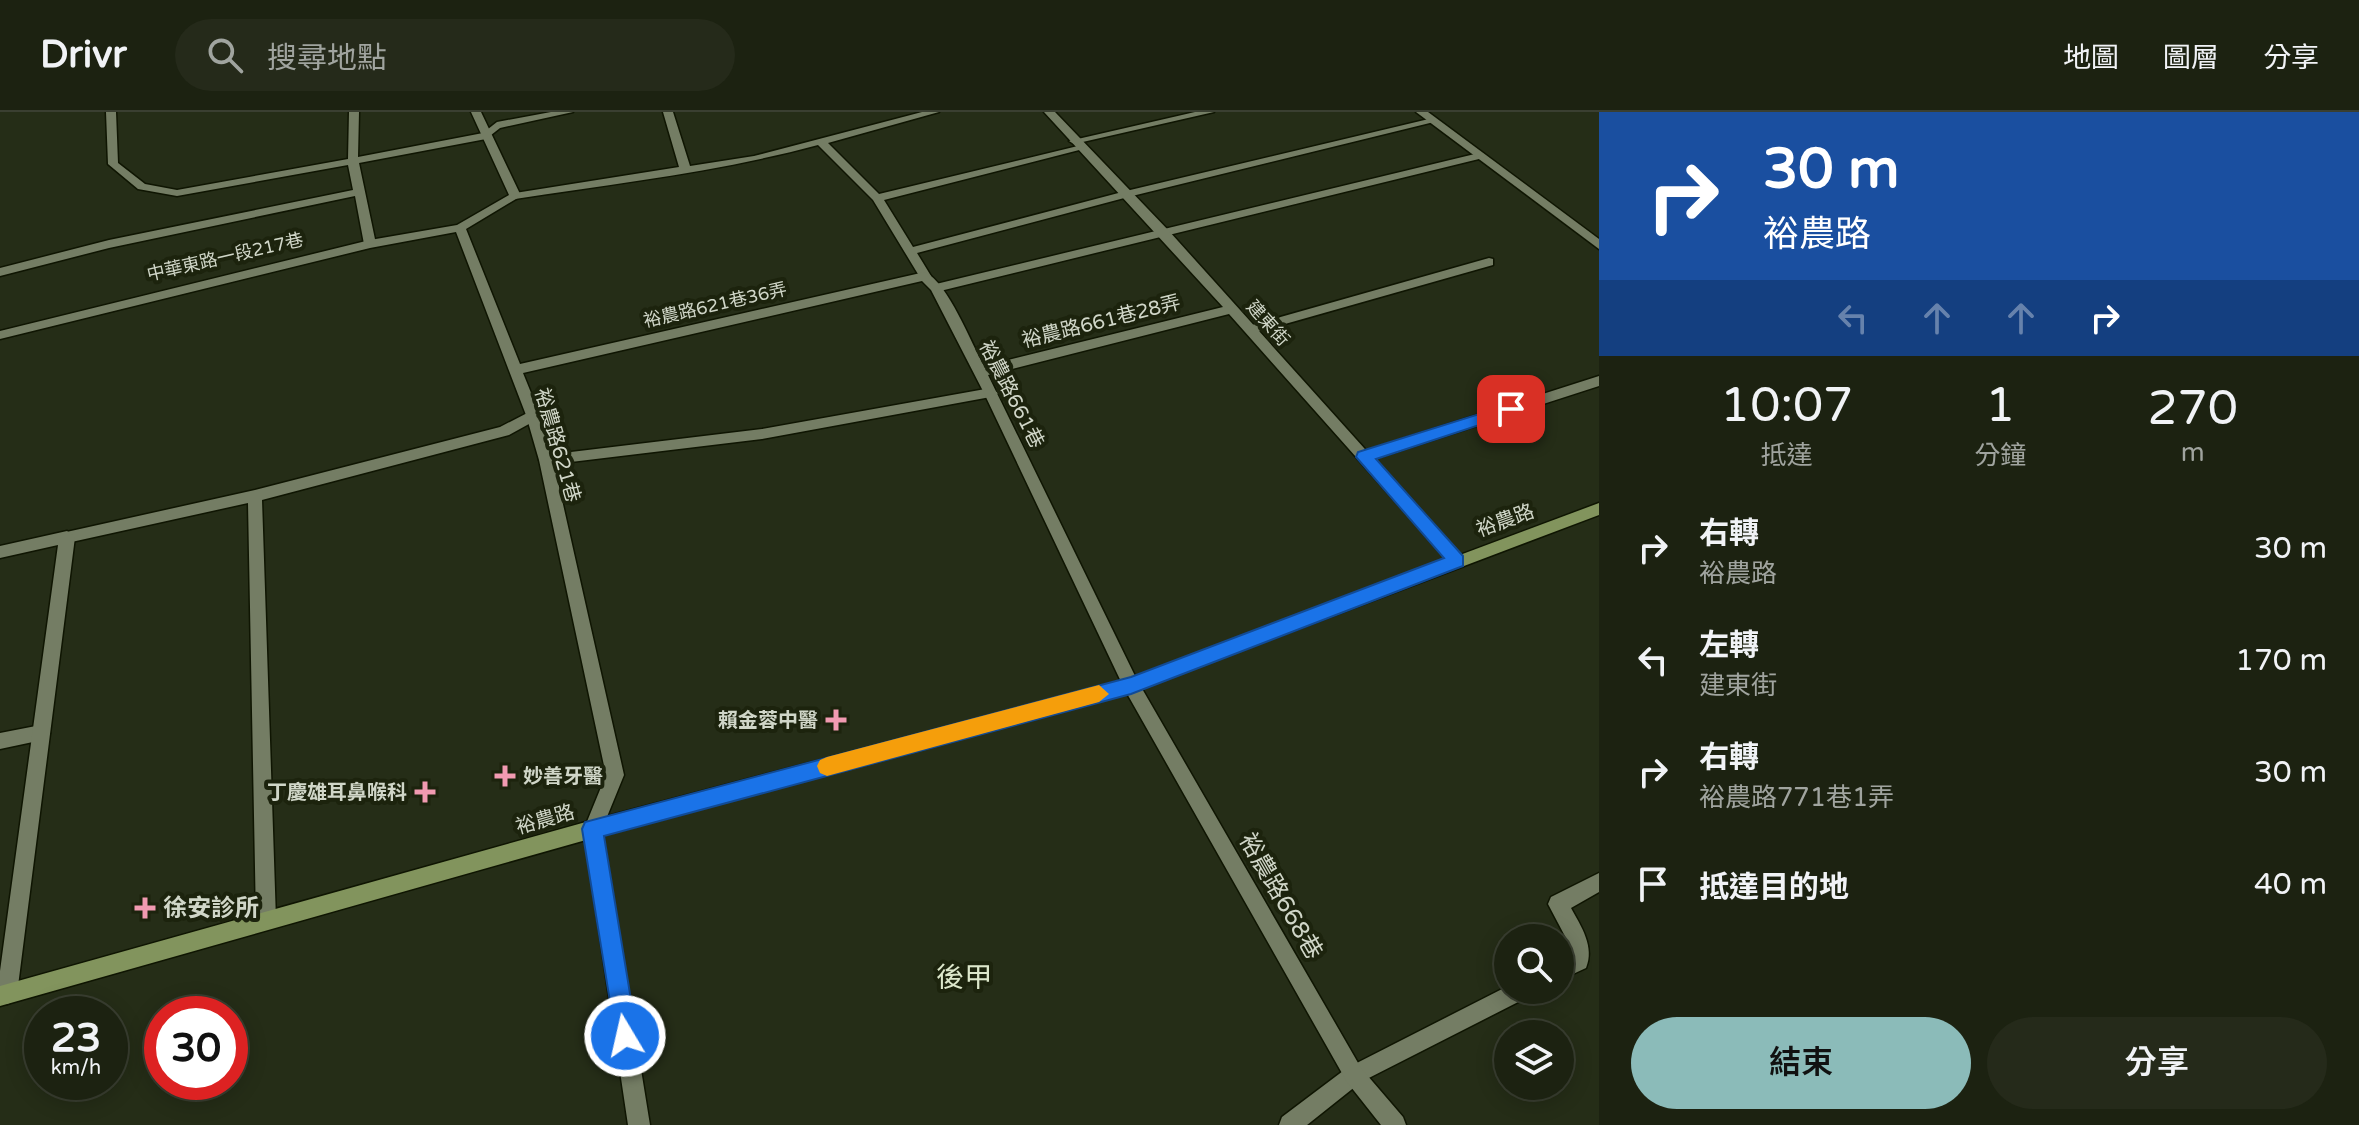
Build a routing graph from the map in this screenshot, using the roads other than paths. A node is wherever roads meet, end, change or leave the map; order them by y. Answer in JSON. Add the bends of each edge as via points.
{"nodes":[{"id":1,"x":111,"y":112,"type":"edge"},
{"id":2,"x":354,"y":112,"type":"edge"},
{"id":3,"x":476,"y":112,"type":"edge"},
{"id":4,"x":568,"y":112,"type":"edge"},
{"id":5,"x":668,"y":112,"type":"edge"},
{"id":6,"x":934,"y":112,"type":"edge"},
{"id":7,"x":1049,"y":112,"type":"edge"},
{"id":8,"x":1209,"y":112,"type":"edge"},
{"id":9,"x":1421,"y":112,"type":"edge"},
{"id":10,"x":1433,"y":121,"type":"junction"},
{"id":11,"x":486,"y":136,"type":"junction"},
{"id":12,"x":822,"y":143,"type":"junction"},
{"id":13,"x":1078,"y":145,"type":"junction"},
{"id":14,"x":1479,"y":156,"type":"junction"},
{"id":15,"x":353,"y":161,"type":"junction"},
{"id":16,"x":686,"y":171,"type":"junction"},
{"id":17,"x":359,"y":192,"type":"junction"},
{"id":18,"x":1126,"y":194,"type":"junction"},
{"id":19,"x":515,"y":196,"type":"junction"},
{"id":20,"x":877,"y":198,"type":"junction"},
{"id":21,"x":460,"y":228,"type":"junction"},
{"id":22,"x":1165,"y":234,"type":"junction"},
{"id":23,"x":370,"y":244,"type":"junction"},
{"id":24,"x":1599,"y":245,"type":"edge"},
{"id":25,"x":910,"y":251,"type":"junction"},
{"id":26,"x":1489,"y":262,"type":"dead end"},
{"id":27,"x":0,"y":272,"type":"edge"},
{"id":28,"x":930,"y":282,"type":"junction"},
{"id":29,"x":1231,"y":309,"type":"junction"},
{"id":30,"x":1250,"y":330,"type":"junction"},
{"id":31,"x":0,"y":335,"type":"edge"},
{"id":32,"x":514,"y":370,"type":"junction"},
{"id":33,"x":980,"y":372,"type":"junction"},
{"id":34,"x":1599,"y":381,"type":"edge"},
{"id":35,"x":991,"y":393,"type":"junction"},
{"id":36,"x":533,"y":415,"type":"junction"},
{"id":37,"x":1364,"y":457,"type":"junction"},
{"id":38,"x":546,"y":460,"type":"junction"},
{"id":39,"x":255,"y":496,"type":"junction"},
{"id":40,"x":1599,"y":509,"type":"edge"},
{"id":41,"x":67,"y":537,"type":"junction"},
{"id":42,"x":0,"y":552,"type":"edge"},
{"id":43,"x":1457,"y":561,"type":"junction"},
{"id":44,"x":1131,"y":685,"type":"junction"},
{"id":45,"x":41,"y":733,"type":"junction"},
{"id":46,"x":0,"y":741,"type":"edge"},
{"id":47,"x":593,"y":829,"type":"junction"},
{"id":48,"x":1599,"y":882,"type":"edge"},
{"id":49,"x":266,"y":920,"type":"junction"},
{"id":50,"x":1569,"y":924,"type":"edge"},
{"id":51,"x":1574,"y":933,"type":"edge"},
{"id":52,"x":1574,"y":963,"type":"edge"},
{"id":53,"x":4,"y":995,"type":"edge"},
{"id":54,"x":1494,"y":1004,"type":"edge"},
{"id":55,"x":1354,"y":1075,"type":"junction"},
{"id":56,"x":639,"y":1125,"type":"edge"},
{"id":57,"x":1290,"y":1125,"type":"edge"},
{"id":58,"x":1395,"y":1125,"type":"edge"}],
"edges":[{"from":1,"to":15,"type":"street","via":[[113,164],[142,187],[177,193]]},
{"from":2,"to":15,"type":"street"},
{"from":3,"to":11,"type":"street"},
{"from":4,"to":11,"type":"street","via":[[497,125]]},
{"from":5,"to":16,"type":"street"},
{"from":6,"to":12,"type":"street"},
{"from":7,"to":13,"type":"street","name":"建東街"},
{"from":8,"to":13,"type":"street"},
{"from":9,"to":10,"type":"street"},
{"from":10,"to":14,"type":"street"},
{"from":10,"to":18,"type":"street"},
{"from":11,"to":15,"type":"street"},
{"from":11,"to":19,"type":"street"},
{"from":12,"to":16,"type":"street"},
{"from":12,"to":20,"type":"street","name":"裕農路661巷"},
{"from":13,"to":18,"type":"street","name":"建東街"},
{"from":13,"to":20,"type":"street"},
{"from":14,"to":22,"type":"street","name":"裕農路621巷36弄"},
{"from":14,"to":24,"type":"street"},
{"from":15,"to":17,"type":"street"},
{"from":16,"to":19,"type":"street"},
{"from":17,"to":23,"type":"street"},
{"from":17,"to":27,"type":"street"},
{"from":18,"to":22,"type":"street","name":"建東街"},
{"from":18,"to":25,"type":"street"},
{"from":19,"to":21,"type":"street"},
{"from":20,"to":25,"type":"street","name":"裕農路661巷"},
{"from":21,"to":23,"type":"street","name":"中華東路一段217巷"},
{"from":21,"to":32,"type":"street","name":"裕農路621巷"},
{"from":22,"to":28,"type":"street","name":"裕農路621巷36弄"},
{"from":22,"to":29,"type":"street","name":"建東街"},
{"from":23,"to":31,"type":"street","name":"中華東路一段217巷"},
{"from":25,"to":28,"type":"street","name":"裕農路661巷"},
{"from":26,"to":30,"type":"street"},
{"from":28,"to":32,"type":"street","name":"裕農路621巷36弄"},
{"from":28,"to":33,"type":"street","name":"裕農路661巷"},
{"from":29,"to":30,"type":"street","name":"建東街"},
{"from":29,"to":33,"type":"street","name":"裕農路661巷28弄"},
{"from":30,"to":37,"type":"street","name":"建東街"},
{"from":32,"to":36,"type":"street","name":"裕農路621巷"},
{"from":33,"to":35,"type":"street","name":"裕農路661巷"},
{"from":34,"to":37,"type":"street"},
{"from":35,"to":38,"type":"street","via":[[762,434]]},
{"from":35,"to":44,"type":"street","name":"裕農路661巷"},
{"from":36,"to":38,"type":"street","name":"裕農路621巷"},
{"from":36,"to":39,"type":"street","via":[[504,431]]},
{"from":37,"to":43,"type":"street","name":"建東街"},
{"from":38,"to":47,"type":"street","name":"裕農路621巷","via":[[615,775]]},
{"from":39,"to":41,"type":"street"},
{"from":39,"to":49,"type":"street"},
{"from":40,"to":43,"type":"street","name":"裕農路"},
{"from":41,"to":42,"type":"street"},
{"from":41,"to":45,"type":"street"},
{"from":43,"to":44,"type":"street","name":"裕農路"},
{"from":44,"to":47,"type":"street","name":"裕農路"},
{"from":44,"to":55,"type":"street","name":"裕農路668巷"},
{"from":45,"to":46,"type":"street"},
{"from":45,"to":53,"type":"street"},
{"from":47,"to":49,"type":"street","name":"裕農路"},
{"from":47,"to":56,"type":"street"},
{"from":48,"to":50,"type":"street","via":[[1558,904]]},
{"from":49,"to":53,"type":"street","name":"裕農路"},
{"from":51,"to":52,"type":"street","via":[[1579,961]]},
{"from":54,"to":55,"type":"street"},
{"from":55,"to":57,"type":"street"},
{"from":55,"to":58,"type":"street","name":"裕農路668巷"}]}
